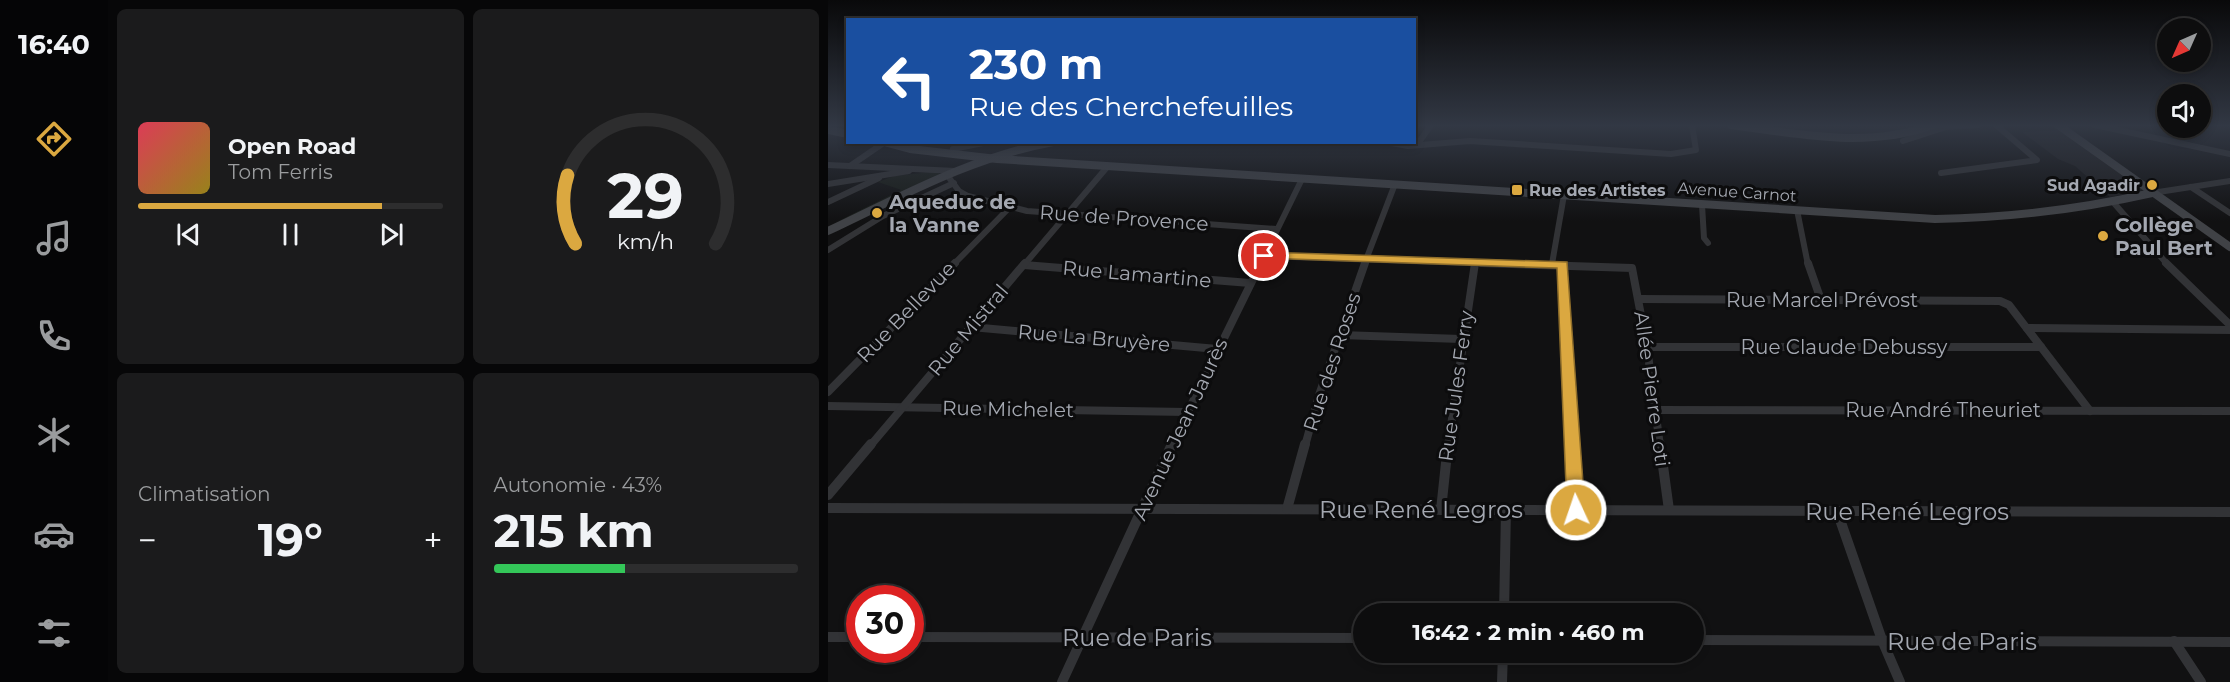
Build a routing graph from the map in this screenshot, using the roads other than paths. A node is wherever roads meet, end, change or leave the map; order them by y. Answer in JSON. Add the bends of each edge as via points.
{"nodes":[{"id":1,"x":864,"y":157,"type":"edge"},
{"id":2,"x":978,"y":157,"type":"edge"},
{"id":3,"x":992,"y":157,"type":"edge"},
{"id":4,"x":2033,"y":157,"type":"edge"},
{"id":5,"x":2101,"y":157,"type":"edge"},
{"id":6,"x":988,"y":158,"type":"junction"},
{"id":7,"x":828,"y":165,"type":"edge"},
{"id":8,"x":850,"y":166,"type":"junction"},
{"id":9,"x":1108,"y":166,"type":"junction"},
{"id":10,"x":899,"y":168,"type":"junction"},
{"id":11,"x":915,"y":169,"type":"junction"},
{"id":12,"x":957,"y":171,"type":"junction"},
{"id":13,"x":1941,"y":173,"type":"dead end"},
{"id":14,"x":892,"y":175,"type":"junction"},
{"id":15,"x":947,"y":175,"type":"junction"},
{"id":16,"x":883,"y":176,"type":"junction"},
{"id":17,"x":1302,"y":179,"type":"junction"},
{"id":18,"x":2230,"y":182,"type":"edge"},
{"id":19,"x":954,"y":183,"type":"junction"},
{"id":20,"x":828,"y":184,"type":"edge"},
{"id":21,"x":1395,"y":184,"type":"junction"},
{"id":22,"x":2191,"y":187,"type":"junction"},
{"id":23,"x":2152,"y":193,"type":"junction"},
{"id":24,"x":1564,"y":195,"type":"junction"},
{"id":25,"x":828,"y":202,"type":"edge"},
{"id":26,"x":2113,"y":202,"type":"junction"},
{"id":27,"x":1702,"y":205,"type":"junction"},
{"id":28,"x":1009,"y":208,"type":"junction"},
{"id":29,"x":1797,"y":210,"type":"junction"},
{"id":30,"x":2230,"y":213,"type":"edge"},
{"id":31,"x":1067,"y":214,"type":"junction"},
{"id":32,"x":1276,"y":229,"type":"junction"},
{"id":33,"x":828,"y":231,"type":"edge"},
{"id":34,"x":1708,"y":243,"type":"dead end"},
{"id":35,"x":2230,"y":248,"type":"edge"},
{"id":36,"x":828,"y":250,"type":"edge"},
{"id":37,"x":1264,"y":256,"type":"junction"},
{"id":38,"x":1366,"y":259,"type":"junction"},
{"id":39,"x":1475,"y":262,"type":"junction"},
{"id":40,"x":1552,"y":264,"type":"junction"},
{"id":41,"x":1024,"y":265,"type":"junction"},
{"id":42,"x":1563,"y":265,"type":"junction"},
{"id":43,"x":1250,"y":283,"type":"junction"},
{"id":44,"x":1639,"y":299,"type":"junction"},
{"id":45,"x":1821,"y":300,"type":"junction"},
{"id":46,"x":2230,"y":325,"type":"edge"},
{"id":47,"x":971,"y":327,"type":"junction"},
{"id":48,"x":2027,"y":328,"type":"junction"},
{"id":49,"x":2230,"y":330,"type":"edge"},
{"id":50,"x":1340,"y":335,"type":"junction"},
{"id":51,"x":1461,"y":339,"type":"junction"},
{"id":52,"x":1647,"y":346,"type":"junction"},
{"id":53,"x":2041,"y":348,"type":"junction"},
{"id":54,"x":1217,"y":349,"type":"junction"},
{"id":55,"x":828,"y":392,"type":"edge"},
{"id":56,"x":828,"y":406,"type":"edge"},
{"id":57,"x":903,"y":407,"type":"junction"},
{"id":58,"x":1656,"y":410,"type":"junction"},
{"id":59,"x":2090,"y":411,"type":"junction"},
{"id":60,"x":2230,"y":411,"type":"edge"},
{"id":61,"x":1187,"y":412,"type":"junction"},
{"id":62,"x":828,"y":495,"type":"edge"},
{"id":63,"x":828,"y":508,"type":"edge"},
{"id":64,"x":1142,"y":509,"type":"junction"},
{"id":65,"x":1287,"y":509,"type":"junction"},
{"id":66,"x":1506,"y":509,"type":"junction"},
{"id":67,"x":1441,"y":510,"type":"junction"},
{"id":68,"x":1576,"y":510,"type":"junction"},
{"id":69,"x":1669,"y":510,"type":"junction"},
{"id":70,"x":1837,"y":511,"type":"junction"},
{"id":71,"x":2230,"y":512,"type":"edge"},
{"id":72,"x":1504,"y":603,"type":"edge"},
{"id":73,"x":828,"y":637,"type":"edge"},
{"id":74,"x":846,"y":637,"type":"edge"},
{"id":75,"x":924,"y":637,"type":"edge"},
{"id":76,"x":1083,"y":637,"type":"junction"},
{"id":77,"x":1353,"y":639,"type":"edge"},
{"id":78,"x":1704,"y":640,"type":"edge"},
{"id":79,"x":1882,"y":640,"type":"junction"},
{"id":80,"x":2174,"y":641,"type":"junction"},
{"id":81,"x":2230,"y":642,"type":"edge"},
{"id":82,"x":1503,"y":663,"type":"edge"},
{"id":83,"x":1062,"y":682,"type":"edge"},
{"id":84,"x":1502,"y":682,"type":"edge"},
{"id":85,"x":1900,"y":682,"type":"edge"},
{"id":86,"x":2200,"y":682,"type":"edge"}],
"edges":[{"from":1,"to":8,"type":"street"},
{"from":2,"to":6,"type":"street","name":"Avenue Carnot"},
{"from":3,"to":6,"type":"street"},
{"from":4,"to":13,"type":"street","via":[[2037,160]]},
{"from":5,"to":23,"type":"street"},
{"from":6,"to":9,"type":"street","name":"Avenue Carnot"},
{"from":6,"to":12,"type":"street"},
{"from":7,"to":8,"type":"street"},
{"from":8,"to":10,"type":"street"},
{"from":9,"to":17,"type":"street","name":"Avenue Carnot"},
{"from":9,"to":31,"type":"street","name":"Rue Mistral"},
{"from":10,"to":11,"type":"street"},
{"from":10,"to":14,"type":"street"},
{"from":11,"to":12,"type":"street"},
{"from":11,"to":14,"type":"street"},
{"from":12,"to":15,"type":"street"},
{"from":14,"to":16,"type":"street"},
{"from":15,"to":19,"type":"street","name":"Rue de Provence"},
{"from":15,"to":33,"type":"street"},
{"from":16,"to":20,"type":"street"},
{"from":16,"to":25,"type":"street"},
{"from":17,"to":21,"type":"street","name":"Avenue Carnot"},
{"from":17,"to":32,"type":"street","name":"Avenue Jean Jaurès"},
{"from":18,"to":22,"type":"street","name":"Avenue Carnot"},
{"from":19,"to":28,"type":"street","name":"Rue de Provence","via":[[968,196]]},
{"from":19,"to":36,"type":"street","via":[[883,216]]},
{"from":21,"to":24,"type":"street","name":"Avenue Carnot"},
{"from":21,"to":38,"type":"street","name":"Rue des Roses"},
{"from":22,"to":23,"type":"street","name":"Avenue Carnot"},
{"from":22,"to":30,"type":"street"},
{"from":23,"to":26,"type":"street","name":"Avenue Carnot"},
{"from":23,"to":35,"type":"street"},
{"from":24,"to":27,"type":"street","name":"Avenue Carnot"},
{"from":24,"to":40,"type":"street"},
{"from":26,"to":29,"type":"street","name":"Avenue Carnot","via":[[1962,220]]},
{"from":26,"to":46,"type":"street","via":[[2169,266]]},
{"from":27,"to":29,"type":"street","name":"Avenue Carnot"},
{"from":27,"to":34,"type":"street","via":[[1704,238]]},
{"from":28,"to":31,"type":"street","name":"Rue de Provence"},
{"from":28,"to":55,"type":"street","name":"Rue Bellevue"},
{"from":29,"to":45,"type":"street","via":[[1811,278]]},
{"from":31,"to":32,"type":"street","name":"Rue de Provence"},
{"from":31,"to":41,"type":"street","name":"Rue Mistral"},
{"from":32,"to":37,"type":"street","name":"Avenue Jean Jaurès"},
{"from":37,"to":38,"type":"street"},
{"from":37,"to":43,"type":"street","name":"Avenue Jean Jaurès"},
{"from":38,"to":39,"type":"street"},
{"from":38,"to":50,"type":"street","name":"Rue des Roses"},
{"from":39,"to":40,"type":"street"},
{"from":39,"to":51,"type":"street","name":"Rue Jules Ferry"},
{"from":40,"to":42,"type":"street"},
{"from":41,"to":43,"type":"street","name":"Rue Lamartine"},
{"from":41,"to":47,"type":"street","name":"Rue Mistral"},
{"from":42,"to":44,"type":"street","name":"Allée Pierre Loti","via":[[1632,268]]},
{"from":42,"to":68,"type":"street"},
{"from":43,"to":54,"type":"street","name":"Avenue Jean Jaurès"},
{"from":44,"to":45,"type":"street","name":"Rue Marcel Prévost"},
{"from":44,"to":52,"type":"street","name":"Allée Pierre Loti"},
{"from":45,"to":48,"type":"street","name":"Rue Marcel Prévost","via":[[2004,302]]},
{"from":47,"to":54,"type":"street","name":"Rue La Bruyère"},
{"from":47,"to":57,"type":"street","name":"Rue Mistral"},
{"from":48,"to":49,"type":"street"},
{"from":48,"to":53,"type":"street"},
{"from":50,"to":51,"type":"street"},
{"from":50,"to":65,"type":"street","name":"Rue des Roses"},
{"from":51,"to":67,"type":"street","name":"Rue Jules Ferry"},
{"from":52,"to":53,"type":"street","name":"Rue Claude Debussy"},
{"from":52,"to":58,"type":"street","name":"Allée Pierre Loti"},
{"from":53,"to":59,"type":"street"},
{"from":54,"to":61,"type":"street","name":"Avenue Jean Jaurès"},
{"from":56,"to":57,"type":"street","name":"Rue Michelet"},
{"from":57,"to":61,"type":"street","name":"Rue Michelet"},
{"from":57,"to":62,"type":"street","name":"Rue Mistral"},
{"from":58,"to":59,"type":"street","name":"Rue André Theuriet"},
{"from":58,"to":69,"type":"street","name":"Allée Pierre Loti"},
{"from":59,"to":60,"type":"street","name":"Rue André Theuriet"},
{"from":61,"to":64,"type":"street","name":"Avenue Jean Jaurès"},
{"from":63,"to":64,"type":"street","name":"Rue René Legros"},
{"from":64,"to":65,"type":"street","name":"Rue René Legros"},
{"from":64,"to":76,"type":"street","name":"Avenue Jean Jaurès"},
{"from":65,"to":67,"type":"street","name":"Rue René Legros"},
{"from":66,"to":67,"type":"street","name":"Rue René Legros"},
{"from":66,"to":68,"type":"street","name":"Rue René Legros"},
{"from":66,"to":72,"type":"street"},
{"from":68,"to":69,"type":"street","name":"Rue René Legros"},
{"from":69,"to":70,"type":"street","name":"Rue René Legros"},
{"from":70,"to":71,"type":"street","name":"Rue René Legros"},
{"from":70,"to":79,"type":"street"},
{"from":73,"to":74,"type":"street"},
{"from":75,"to":76,"type":"street","name":"Rue de Paris"},
{"from":76,"to":77,"type":"street","name":"Rue de Paris"},
{"from":76,"to":83,"type":"street","name":"Avenue Jean Jaurès"},
{"from":78,"to":79,"type":"street","name":"Rue de Paris"},
{"from":79,"to":80,"type":"street","name":"Rue de Paris"},
{"from":79,"to":85,"type":"street"},
{"from":80,"to":81,"type":"street","name":"Rue de Paris"},
{"from":80,"to":86,"type":"street"},
{"from":82,"to":84,"type":"street"}]}
